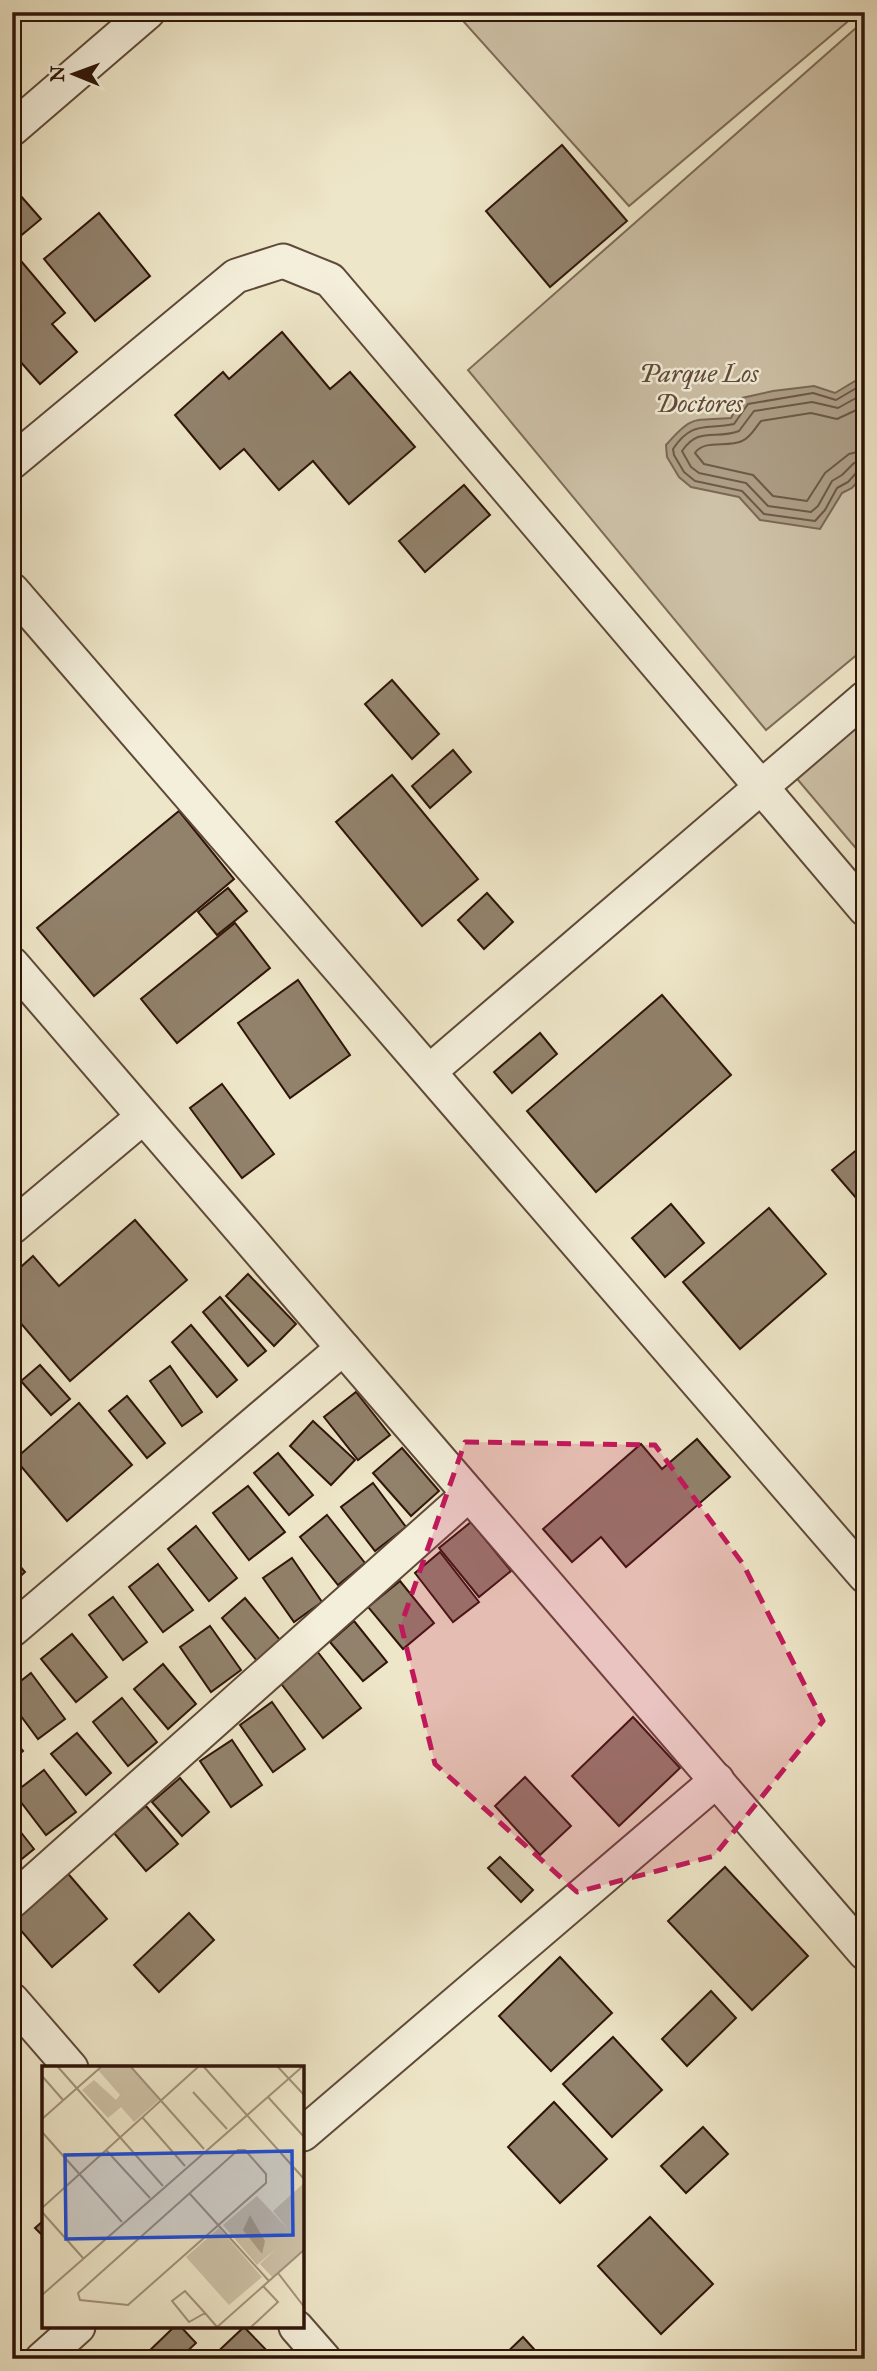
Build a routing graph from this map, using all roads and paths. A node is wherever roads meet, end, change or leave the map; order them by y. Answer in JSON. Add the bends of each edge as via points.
{"nodes":[{"id":1,"x":148,"y":12,"type":"edge"},
{"id":2,"x":12,"y":129,"type":"edge"},
{"id":3,"x":12,"y":462,"type":"edge"},
{"id":4,"x":12,"y":590,"type":"edge"},
{"id":5,"x":865,"y":698,"type":"edge"},
{"id":6,"x":762,"y":789,"type":"junction"},
{"id":7,"x":865,"y":909,"type":"edge"},
{"id":8,"x":12,"y":964,"type":"edge"},
{"id":9,"x":430,"y":1071,"type":"junction"},
{"id":10,"x":143,"y":1117,"type":"junction"},
{"id":11,"x":12,"y":1227,"type":"edge"},
{"id":12,"x":343,"y":1348,"type":"junction"},
{"id":13,"x":469,"y":1494,"type":"junction"},
{"id":14,"x":865,"y":1576,"type":"edge"},
{"id":15,"x":12,"y":1630,"type":"edge"},
{"id":16,"x":717,"y":1780,"type":"junction"},
{"id":17,"x":12,"y":1901,"type":"edge"},
{"id":18,"x":865,"y":1953,"type":"edge"},
{"id":19,"x":12,"y":2000,"type":"edge"},
{"id":20,"x":69,"y":2066,"type":"edge"},
{"id":21,"x":304,"y":2133,"type":"edge"},
{"id":22,"x":76,"y":2329,"type":"edge"},
{"id":23,"x":298,"y":2329,"type":"edge"},
{"id":24,"x":42,"y":2359,"type":"edge"},
{"id":25,"x":324,"y":2359,"type":"edge"}],
"edges":[{"from":1,"to":2,"type":"street"},
{"from":3,"to":6,"type":"street","via":[[236,276],[284,261],[330,280]]},
{"from":4,"to":9,"type":"street"},
{"from":5,"to":6,"type":"street"},
{"from":6,"to":7,"type":"street"},
{"from":6,"to":9,"type":"street"},
{"from":8,"to":10,"type":"street"},
{"from":9,"to":14,"type":"street"},
{"from":10,"to":11,"type":"street"},
{"from":10,"to":12,"type":"street"},
{"from":12,"to":13,"type":"street"},
{"from":12,"to":15,"type":"street"},
{"from":13,"to":16,"type":"street"},
{"from":13,"to":17,"type":"street"},
{"from":16,"to":18,"type":"street"},
{"from":16,"to":21,"type":"street"},
{"from":19,"to":20,"type":"street"},
{"from":22,"to":24,"type":"street"},
{"from":23,"to":25,"type":"street"}]}
